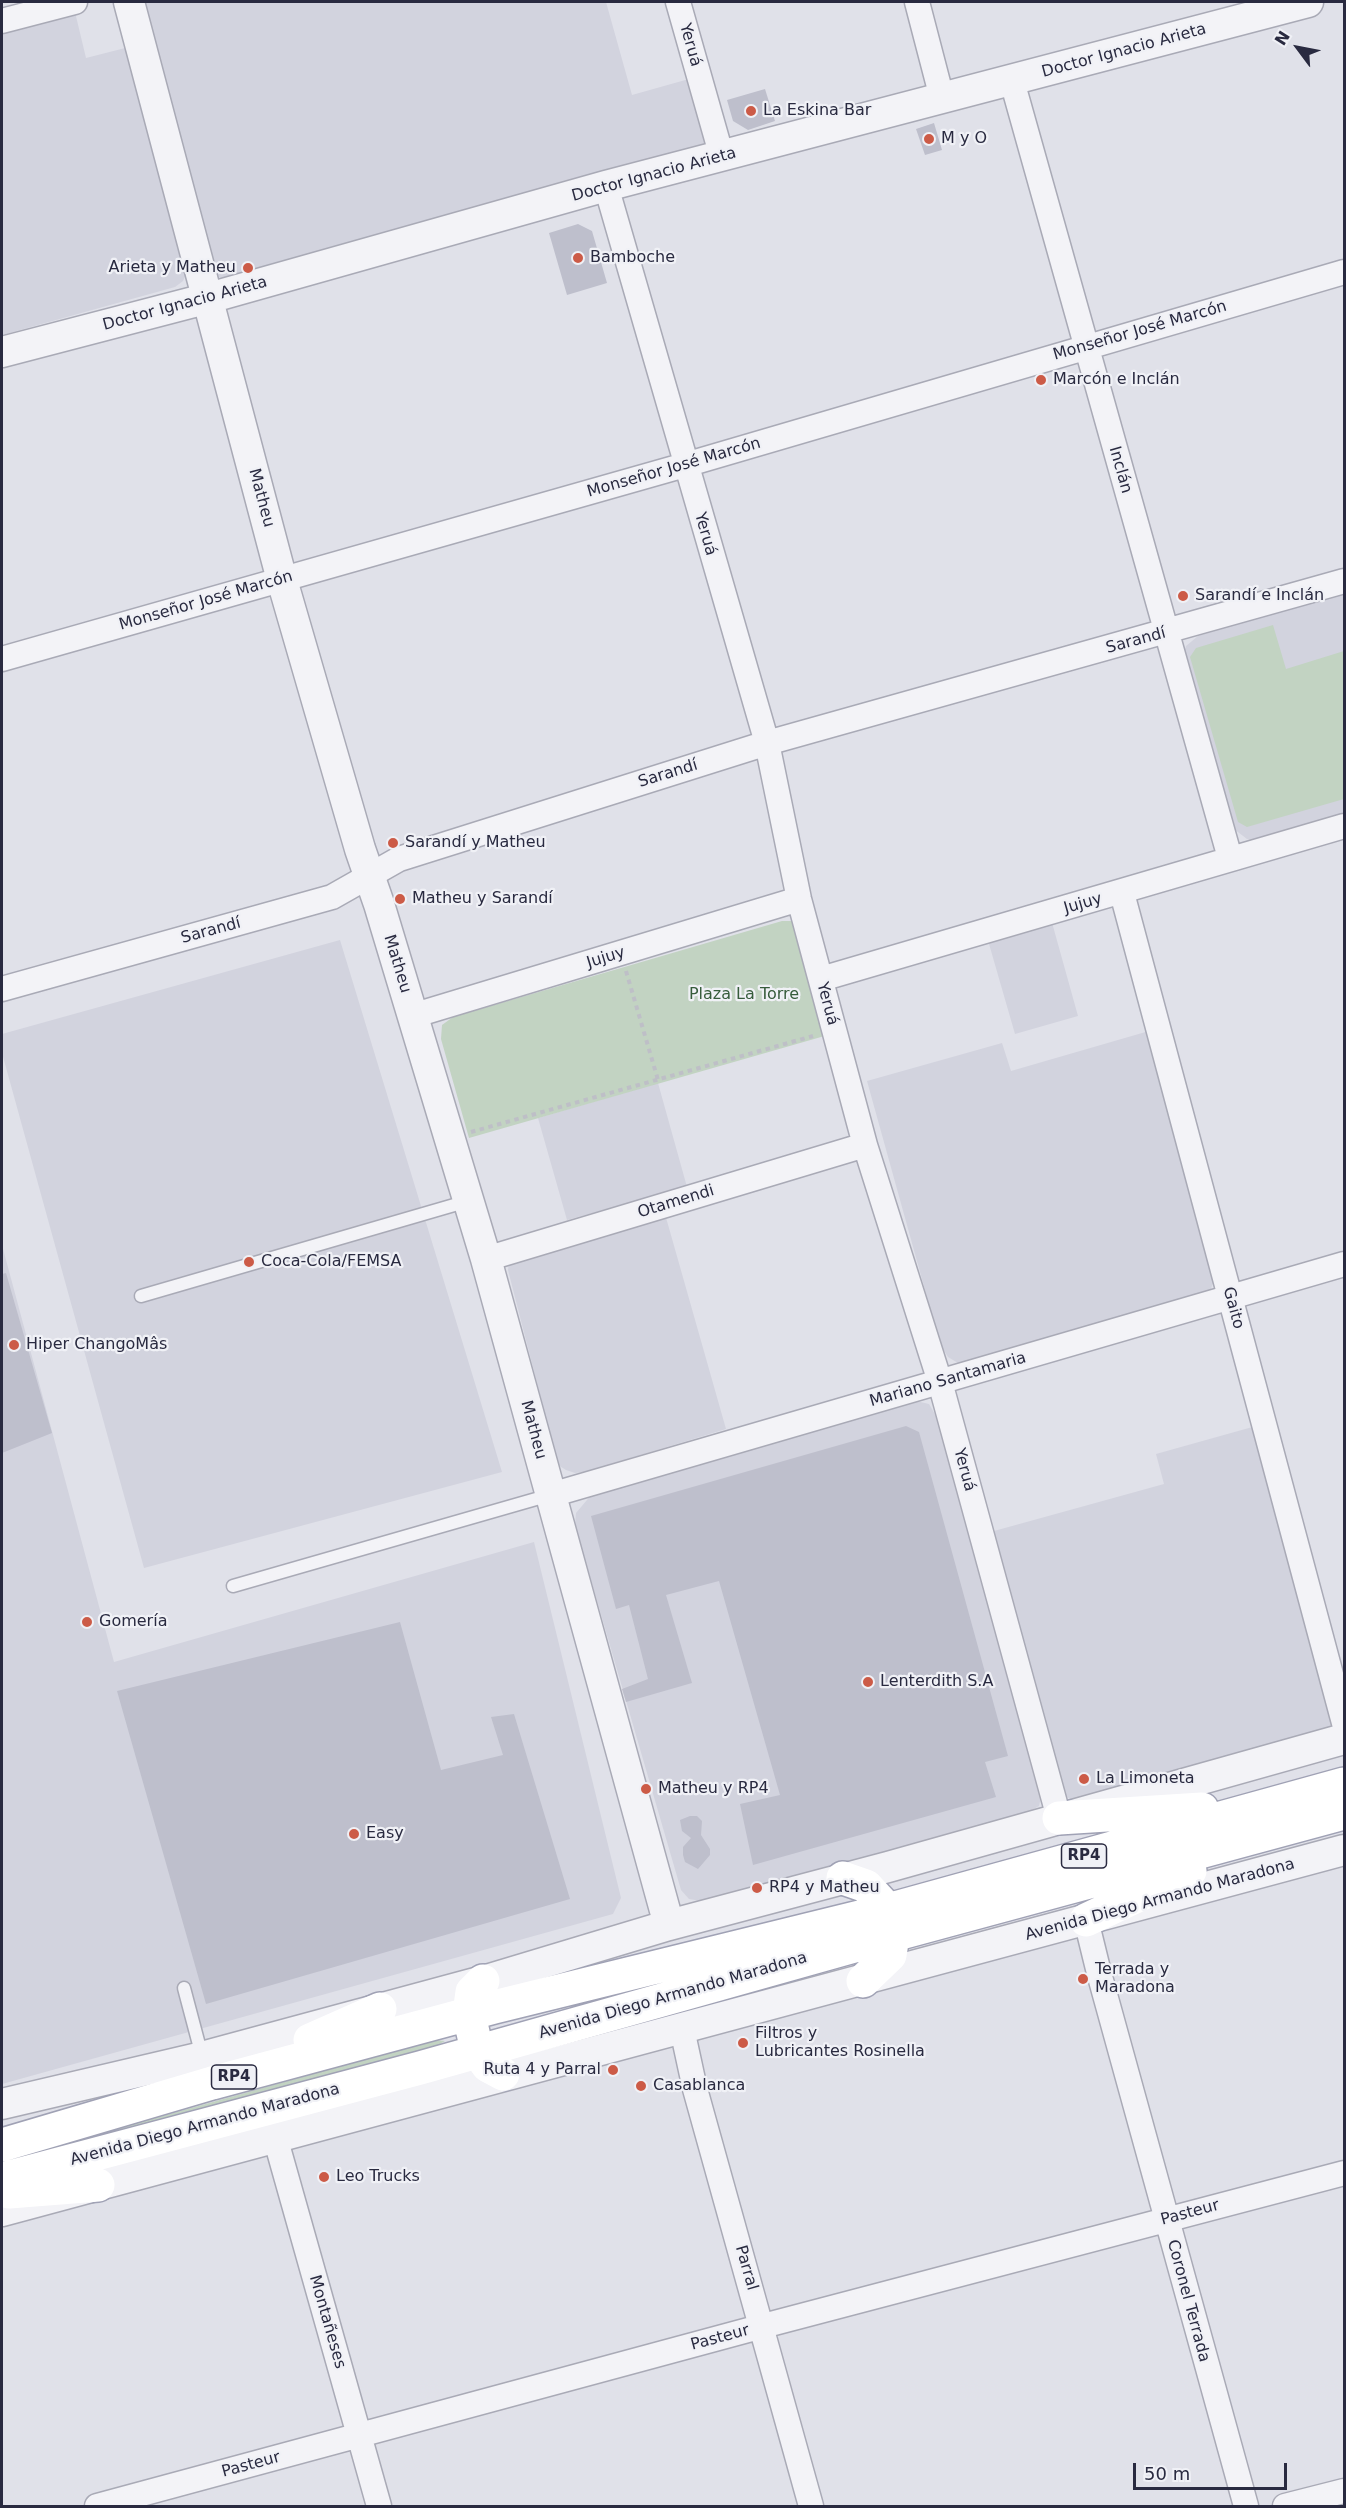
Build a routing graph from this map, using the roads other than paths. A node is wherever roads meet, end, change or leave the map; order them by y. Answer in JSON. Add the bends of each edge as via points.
{"nodes":[{"id":1,"x":75,"y":2,"type":"edge"},
{"id":2,"x":129,"y":2,"type":"edge"},
{"id":3,"x":678,"y":2,"type":"edge"},
{"id":4,"x":916,"y":2,"type":"edge"},
{"id":5,"x":1308,"y":2,"type":"edge"},
{"id":6,"x":2,"y":21,"type":"edge"},
{"id":7,"x":1012,"y":81,"type":"junction"},
{"id":8,"x":942,"y":98,"type":"junction"},
{"id":9,"x":722,"y":157,"type":"junction"},
{"id":10,"x":606,"y":186,"type":"junction"},
{"id":11,"x":1344,"y":272,"type":"edge"},
{"id":12,"x":209,"y":298,"type":"junction"},
{"id":13,"x":1085,"y":347,"type":"junction"},
{"id":14,"x":2,"y":352,"type":"edge"},
{"id":15,"x":685,"y":465,"type":"junction"},
{"id":16,"x":282,"y":580,"type":"junction"},
{"id":17,"x":1344,"y":581,"type":"edge"},
{"id":18,"x":1167,"y":632,"type":"junction"},
{"id":19,"x":2,"y":659,"type":"edge"},
{"id":20,"x":767,"y":742,"type":"junction"},
{"id":21,"x":1343,"y":834,"type":"edge"},
{"id":22,"x":1230,"y":858,"type":"junction"},
{"id":23,"x":370,"y":875,"type":"junction"},
{"id":24,"x":1122,"y":893,"type":"junction"},
{"id":25,"x":799,"y":899,"type":"junction"},
{"id":26,"x":821,"y":979,"type":"junction"},
{"id":27,"x":2,"y":989,"type":"edge"},
{"id":28,"x":412,"y":1016,"type":"junction"},
{"id":29,"x":866,"y":1145,"type":"junction"},
{"id":30,"x":469,"y":1201,"type":"junction"},
{"id":31,"x":486,"y":1258,"type":"junction"},
{"id":32,"x":1344,"y":1264,"type":"edge"},
{"id":33,"x":141,"y":1296,"type":"dead end"},
{"id":34,"x":1230,"y":1298,"type":"junction"},
{"id":35,"x":940,"y":1382,"type":"junction"},
{"id":36,"x":551,"y":1495,"type":"junction"},
{"id":37,"x":232,"y":1586,"type":"dead end"},
{"id":38,"x":1344,"y":1723,"type":"edge"},
{"id":39,"x":1344,"y":1739,"type":"edge"},
{"id":40,"x":1344,"y":1784,"type":"edge"},
{"id":41,"x":1279,"y":1803,"type":"junction"},
{"id":42,"x":1344,"y":1813,"type":"edge"},
{"id":43,"x":1059,"y":1818,"type":"junction"},
{"id":44,"x":1264,"y":1835,"type":"junction"},
{"id":45,"x":1344,"y":1850,"type":"edge"},
{"id":46,"x":843,"y":1878,"type":"junction"},
{"id":47,"x":1086,"y":1920,"type":"junction"},
{"id":48,"x":891,"y":1922,"type":"junction"},
{"id":49,"x":669,"y":1925,"type":"junction"},
{"id":50,"x":863,"y":1980,"type":"junction"},
{"id":51,"x":483,"y":1981,"type":"junction"},
{"id":52,"x":184,"y":1988,"type":"dead end"},
{"id":53,"x":380,"y":2009,"type":"joint"},
{"id":54,"x":469,"y":2014,"type":"junction"},
{"id":55,"x":682,"y":2029,"type":"junction"},
{"id":56,"x":477,"y":2051,"type":"junction"},
{"id":57,"x":207,"y":2070,"type":"junction"},
{"id":58,"x":504,"y":2074,"type":"junction"},
{"id":59,"x":2,"y":2104,"type":"edge"},
{"id":60,"x":275,"y":2137,"type":"junction"},
{"id":61,"x":2,"y":2145,"type":"edge"},
{"id":62,"x":1344,"y":2173,"type":"edge"},
{"id":63,"x":2,"y":2179,"type":"edge"},
{"id":64,"x":98,"y":2185,"type":"junction"},
{"id":65,"x":2,"y":2193,"type":"edge"},
{"id":66,"x":2,"y":2211,"type":"edge"},
{"id":67,"x":1166,"y":2220,"type":"junction"},
{"id":68,"x":763,"y":2326,"type":"junction"},
{"id":69,"x":359,"y":2436,"type":"junction"},
{"id":70,"x":1344,"y":2491,"type":"edge"},
{"id":71,"x":97,"y":2506,"type":"edge"},
{"id":72,"x":379,"y":2506,"type":"edge"},
{"id":73,"x":811,"y":2506,"type":"edge"},
{"id":74,"x":1246,"y":2506,"type":"edge"},
{"id":75,"x":1285,"y":2506,"type":"edge"}],
"edges":[{"from":1,"to":6,"type":"street"},
{"from":2,"to":12,"type":"street","name":"Matheu"},
{"from":3,"to":9,"type":"street","name":"Yeruá"},
{"from":4,"to":8,"type":"street"},
{"from":5,"to":7,"type":"street","name":"Doctor Ignacio Arieta"},
{"from":7,"to":8,"type":"street","name":"Doctor Ignacio Arieta"},
{"from":7,"to":13,"type":"street","name":"Inclán"},
{"from":8,"to":9,"type":"street","name":"Doctor Ignacio Arieta"},
{"from":9,"to":10,"type":"street","name":"Doctor Ignacio Arieta"},
{"from":10,"to":12,"type":"street","name":"Doctor Ignacio Arieta"},
{"from":10,"to":15,"type":"street","name":"Yeruá"},
{"from":11,"to":13,"type":"street","name":"Monseñor José Marcón"},
{"from":12,"to":14,"type":"street","name":"Doctor Ignacio Arieta"},
{"from":12,"to":16,"type":"street","name":"Matheu"},
{"from":13,"to":15,"type":"street","name":"Monseñor José Marcón"},
{"from":13,"to":18,"type":"street","name":"Inclán"},
{"from":15,"to":16,"type":"street","name":"Monseñor José Marcón"},
{"from":15,"to":20,"type":"street","name":"Yeruá"},
{"from":16,"to":19,"type":"street","name":"Monseñor José Marcón"},
{"from":16,"to":23,"type":"street","name":"Matheu"},
{"from":17,"to":18,"type":"street","name":"Sarandí"},
{"from":18,"to":20,"type":"street","name":"Sarandí"},
{"from":18,"to":22,"type":"street","name":"Inclán"},
{"from":20,"to":23,"type":"street","name":"Sarandí","via":[[399,859]]},
{"from":20,"to":25,"type":"street","name":"Yeruá"},
{"from":21,"to":22,"type":"street","name":"Jujuy"},
{"from":22,"to":24,"type":"street","name":"Jujuy"},
{"from":23,"to":27,"type":"street","name":"Sarandí","via":[[332,897]]},
{"from":23,"to":28,"type":"street","name":"Matheu"},
{"from":24,"to":26,"type":"street","name":"Jujuy"},
{"from":24,"to":34,"type":"street","name":"Gaito"},
{"from":25,"to":26,"type":"street","name":"Yeruá"},
{"from":25,"to":28,"type":"street","name":"Jujuy"},
{"from":26,"to":29,"type":"street","name":"Yeruá"},
{"from":28,"to":30,"type":"street","name":"Matheu"},
{"from":29,"to":31,"type":"street","name":"Otamendi"},
{"from":29,"to":35,"type":"street","name":"Yeruá"},
{"from":30,"to":31,"type":"street","name":"Matheu"},
{"from":30,"to":33,"type":"lane"},
{"from":31,"to":36,"type":"street","name":"Matheu"},
{"from":32,"to":34,"type":"street","name":"Mariano Santamaria"},
{"from":34,"to":35,"type":"street","name":"Mariano Santamaria"},
{"from":34,"to":38,"type":"street","name":"Gaito"},
{"from":35,"to":36,"type":"street","name":"Mariano Santamaria"},
{"from":35,"to":43,"type":"street","name":"Yeruá"},
{"from":36,"to":37,"type":"lane"},
{"from":36,"to":49,"type":"street","name":"Matheu"},
{"from":39,"to":43,"type":"street"},
{"from":40,"to":41,"type":"main road","name":"Avenida Diego Armando Maradona","number":"RP4"},
{"from":41,"to":43,"type":"main road"},
{"from":41,"to":48,"type":"main road","name":"Avenida Diego Armando Maradona","number":"RP4"},
{"from":42,"to":44,"type":"main road","name":"Avenida Diego Armando Maradona","number":"RP4"},
{"from":43,"to":46,"type":"street"},
{"from":44,"to":47,"type":"main road"},
{"from":44,"to":48,"type":"main road","name":"Avenida Diego Armando Maradona","number":"RP4"},
{"from":45,"to":47,"type":"street","name":"Avenida Diego Armando Maradona"},
{"from":46,"to":48,"type":"main road","via":[[866,1886]]},
{"from":46,"to":49,"type":"street"},
{"from":47,"to":50,"type":"street","name":"Avenida Diego Armando Maradona"},
{"from":47,"to":67,"type":"street","name":"Coronel Terrada"},
{"from":48,"to":50,"type":"main road","via":[[890,1955]]},
{"from":48,"to":54,"type":"main road","name":"Avenida Diego Armando Maradona","number":"RP4"},
{"from":48,"to":56,"type":"main road","name":"Avenida Diego Armando Maradona","number":"RP4"},
{"from":49,"to":51,"type":"street"},
{"from":50,"to":55,"type":"street","name":"Avenida Diego Armando Maradona"},
{"from":51,"to":53,"type":"street"},
{"from":51,"to":54,"type":"main road","via":[[472,1992]]},
{"from":52,"to":57,"type":"lane"},
{"from":53,"to":57,"type":"main road"},
{"from":54,"to":56,"type":"main road"},
{"from":54,"to":57,"type":"main road","name":"Avenida Diego Armando Maradona","number":"RP4"},
{"from":55,"to":58,"type":"street","name":"Avenida Diego Armando Maradona"},
{"from":55,"to":68,"type":"street","name":"Parral","via":[[695,2089]]},
{"from":56,"to":58,"type":"main road","via":[[488,2066]]},
{"from":56,"to":63,"type":"main road","name":"Avenida Diego Armando Maradona","number":"RP4"},
{"from":57,"to":59,"type":"street","name":"Avenida Diego Armando Maradona"},
{"from":57,"to":61,"type":"main road","name":"Avenida Diego Armando Maradona","number":"RP4"},
{"from":58,"to":60,"type":"street","name":"Avenida Diego Armando Maradona"},
{"from":60,"to":64,"type":"street","name":"Avenida Diego Armando Maradona"},
{"from":60,"to":69,"type":"street","name":"Montañeses"},
{"from":62,"to":67,"type":"street","name":"Pasteur"},
{"from":64,"to":65,"type":"main road"},
{"from":64,"to":66,"type":"street","name":"Avenida Diego Armando Maradona"},
{"from":67,"to":68,"type":"street","name":"Pasteur"},
{"from":67,"to":74,"type":"street","name":"Coronel Terrada"},
{"from":68,"to":69,"type":"street","name":"Pasteur"},
{"from":68,"to":73,"type":"street","name":"Parral"},
{"from":69,"to":71,"type":"street","name":"Pasteur"},
{"from":69,"to":72,"type":"street","name":"Montañeses"},
{"from":70,"to":75,"type":"street"}]}
